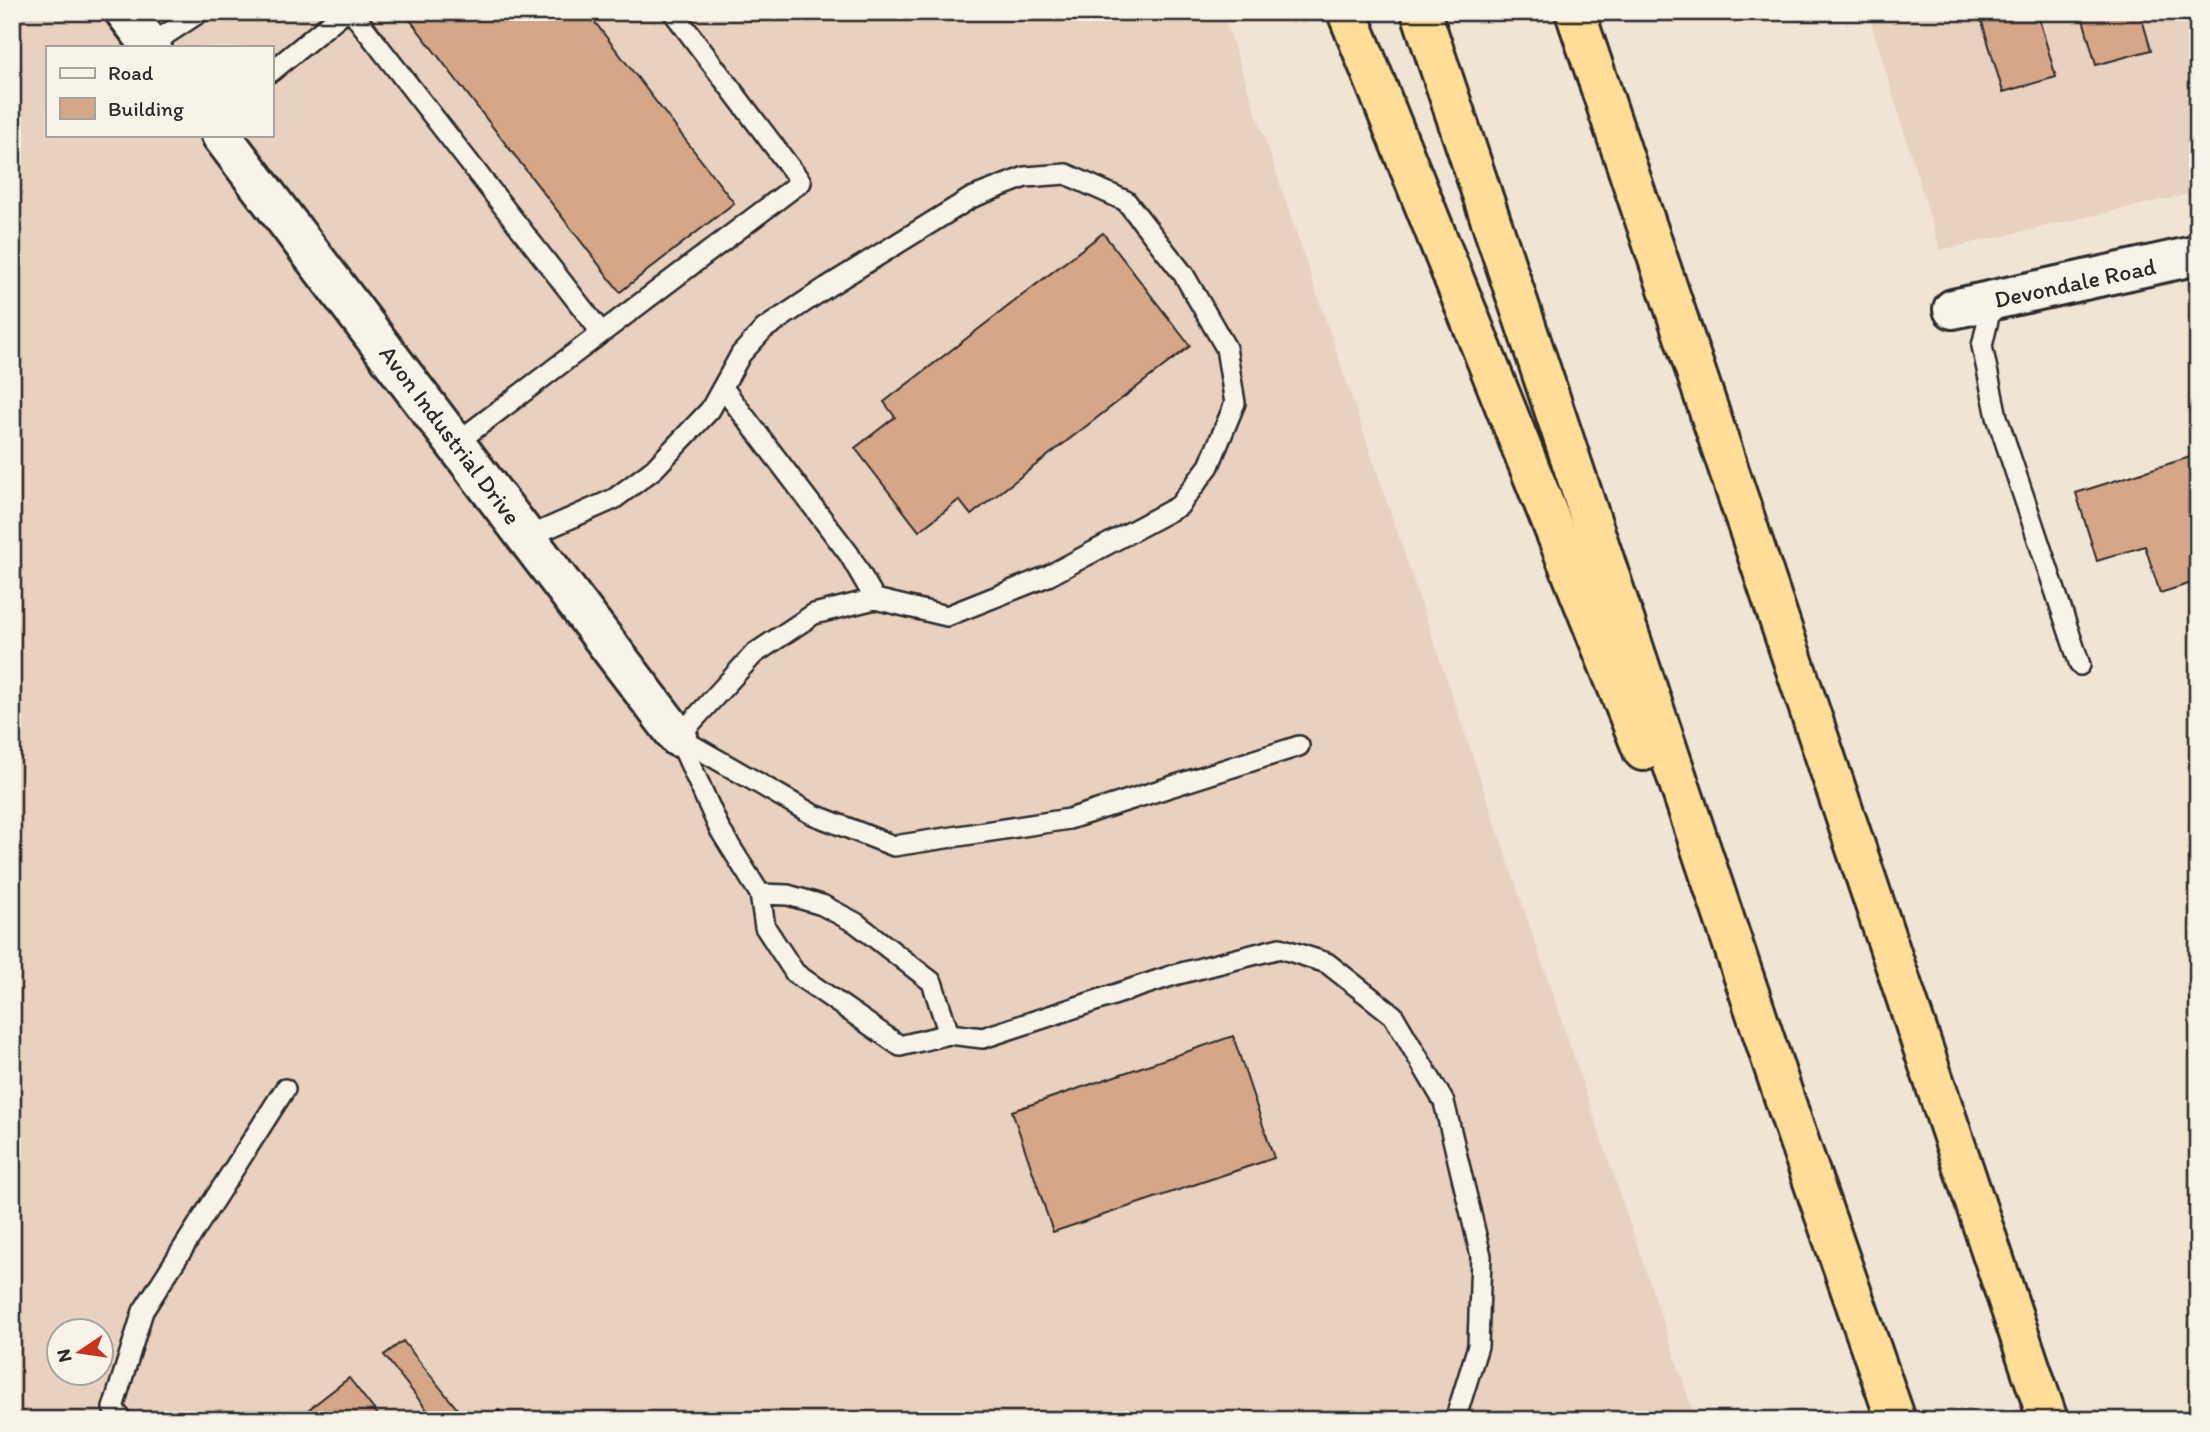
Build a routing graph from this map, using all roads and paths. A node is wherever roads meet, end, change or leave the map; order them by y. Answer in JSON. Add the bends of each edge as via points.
{"nodes":[{"id":1,"x":125,"y":12,"type":"edge"},
{"id":2,"x":200,"y":12,"type":"edge"},
{"id":3,"x":344,"y":12,"type":"edge"},
{"id":4,"x":352,"y":12,"type":"edge"},
{"id":5,"x":673,"y":12,"type":"edge"},
{"id":6,"x":1347,"y":12,"type":"edge"},
{"id":7,"x":1420,"y":12,"type":"edge"},
{"id":8,"x":1575,"y":12,"type":"edge"},
{"id":9,"x":151,"y":46,"type":"edge"},
{"id":10,"x":273,"y":70,"type":"edge"},
{"id":11,"x":222,"y":136,"type":"edge"},
{"id":12,"x":2198,"y":255,"type":"edge"},
{"id":13,"x":1953,"y":309,"type":"joint"},
{"id":14,"x":601,"y":331,"type":"junction"},
{"id":15,"x":723,"y":388,"type":"junction"},
{"id":16,"x":456,"y":443,"type":"junction"},
{"id":17,"x":528,"y":537,"type":"junction"},
{"id":18,"x":875,"y":599,"type":"junction"},
{"id":19,"x":2080,"y":665,"type":"dead end"},
{"id":20,"x":678,"y":737,"type":"junction"},
{"id":21,"x":1299,"y":746,"type":"dead end"},
{"id":22,"x":760,"y":894,"type":"junction"},
{"id":23,"x":949,"y":1034,"type":"junction"},
{"id":24,"x":285,"y":1089,"type":"dead end"},
{"id":25,"x":1794,"y":1126,"type":"junction"},
{"id":26,"x":122,"y":1420,"type":"edge"},
{"id":27,"x":1455,"y":1420,"type":"edge"},
{"id":28,"x":1896,"y":1420,"type":"edge"},
{"id":29,"x":2048,"y":1420,"type":"edge"}],
"edges":[{"from":1,"to":9,"type":"street"},
{"from":2,"to":9,"type":"lane"},
{"from":3,"to":10,"type":"lane"},
{"from":4,"to":14,"type":"lane"},
{"from":5,"to":14,"type":"lane","via":[[801,182]]},
{"from":6,"to":25,"type":"highway"},
{"from":7,"to":25,"type":"highway"},
{"from":8,"to":29,"type":"highway"},
{"from":11,"to":16,"type":"street","name":"Avon Industrial Drive"},
{"from":12,"to":13,"type":"street","name":"Devondale Road"},
{"from":13,"to":19,"type":"lane","via":[[1989,316],[1982,346],[1997,417]]},
{"from":14,"to":16,"type":"lane"},
{"from":15,"to":17,"type":"lane","via":[[710,410],[654,469],[614,499]]},
{"from":15,"to":18,"type":"lane","via":[[849,554]]},
{"from":15,"to":18,"type":"lane","via":[[741,354],[764,329],[971,198],[1025,177],[1066,174],[1126,201],[1184,275],[1226,348],[1235,402],[1209,466],[1179,506],[1048,576],[947,616]]},
{"from":16,"to":17,"type":"street","name":"Avon Industrial Drive"},
{"from":17,"to":20,"type":"street","name":"Avon Industrial Drive"},
{"from":18,"to":20,"type":"lane","via":[[814,614],[754,654]]},
{"from":20,"to":21,"type":"lane","via":[[812,814],[894,846],[1069,819]]},
{"from":20,"to":22,"type":"lane","via":[[720,830]]},
{"from":22,"to":23,"type":"lane","via":[[788,895],[822,905],[856,923],[932,982]]},
{"from":22,"to":23,"type":"lane","via":[[765,927],[794,974],[900,1046]]},
{"from":23,"to":27,"type":"lane","via":[[983,1038],[1174,975],[1280,948],[1327,962],[1393,1015],[1444,1102],[1481,1256],[1478,1346]]},
{"from":24,"to":26,"type":"lane","via":[[143,1311],[113,1408]]},
{"from":25,"to":28,"type":"highway"}]}
